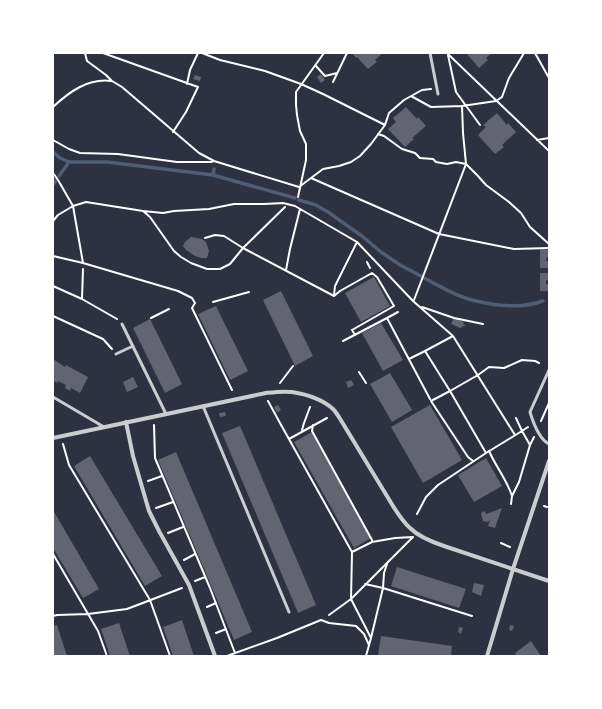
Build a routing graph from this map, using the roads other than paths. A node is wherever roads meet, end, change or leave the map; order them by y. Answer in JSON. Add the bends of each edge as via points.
{"nodes":[{"id":1,"x":430,"y":53,"type":"edge"},
{"id":2,"x":438,"y":94,"type":"dead end"},
{"id":3,"x":122,"y":324,"type":"road end"},
{"id":4,"x":133,"y":346,"type":"junction"},
{"id":5,"x":116,"y":354,"type":"road end"},
{"id":6,"x":549,"y":370,"type":"edge"},
{"id":7,"x":53,"y":397,"type":"edge"},
{"id":8,"x":203,"y":406,"type":"junction"},
{"id":9,"x":166,"y":414,"type":"junction"},
{"id":10,"x":126,"y":422,"type":"junction"},
{"id":11,"x":104,"y":427,"type":"junction"},
{"id":12,"x":53,"y":438,"type":"edge"},
{"id":13,"x":549,"y":444,"type":"edge"},
{"id":14,"x":549,"y":461,"type":"edge"},
{"id":15,"x":513,"y":569,"type":"junction"},
{"id":16,"x":549,"y":581,"type":"edge"},
{"id":17,"x":289,"y":612,"type":"dead end"},
{"id":18,"x":215,"y":656,"type":"edge"},
{"id":19,"x":487,"y":656,"type":"edge"}],
"edges":[{"from":1,"to":2,"type":"lane"},
{"from":3,"to":4,"type":"lane"},
{"from":4,"to":5,"type":"lane"},
{"from":4,"to":9,"type":"lane"},
{"from":6,"to":13,"type":"lane","via":[[530,412],[544,441]]},
{"from":7,"to":11,"type":"lane"},
{"from":8,"to":9,"type":"street"},
{"from":8,"to":15,"type":"street","via":[[279,392],[291,392],[322,401],[333,409],[400,517],[411,529],[444,546]]},
{"from":8,"to":17,"type":"lane"},
{"from":9,"to":10,"type":"street"},
{"from":10,"to":11,"type":"street"},
{"from":10,"to":18,"type":"street","via":[[149,511],[189,585]]},
{"from":11,"to":12,"type":"street"},
{"from":14,"to":15,"type":"street"},
{"from":15,"to":16,"type":"street"},
{"from":15,"to":19,"type":"street"}]}
